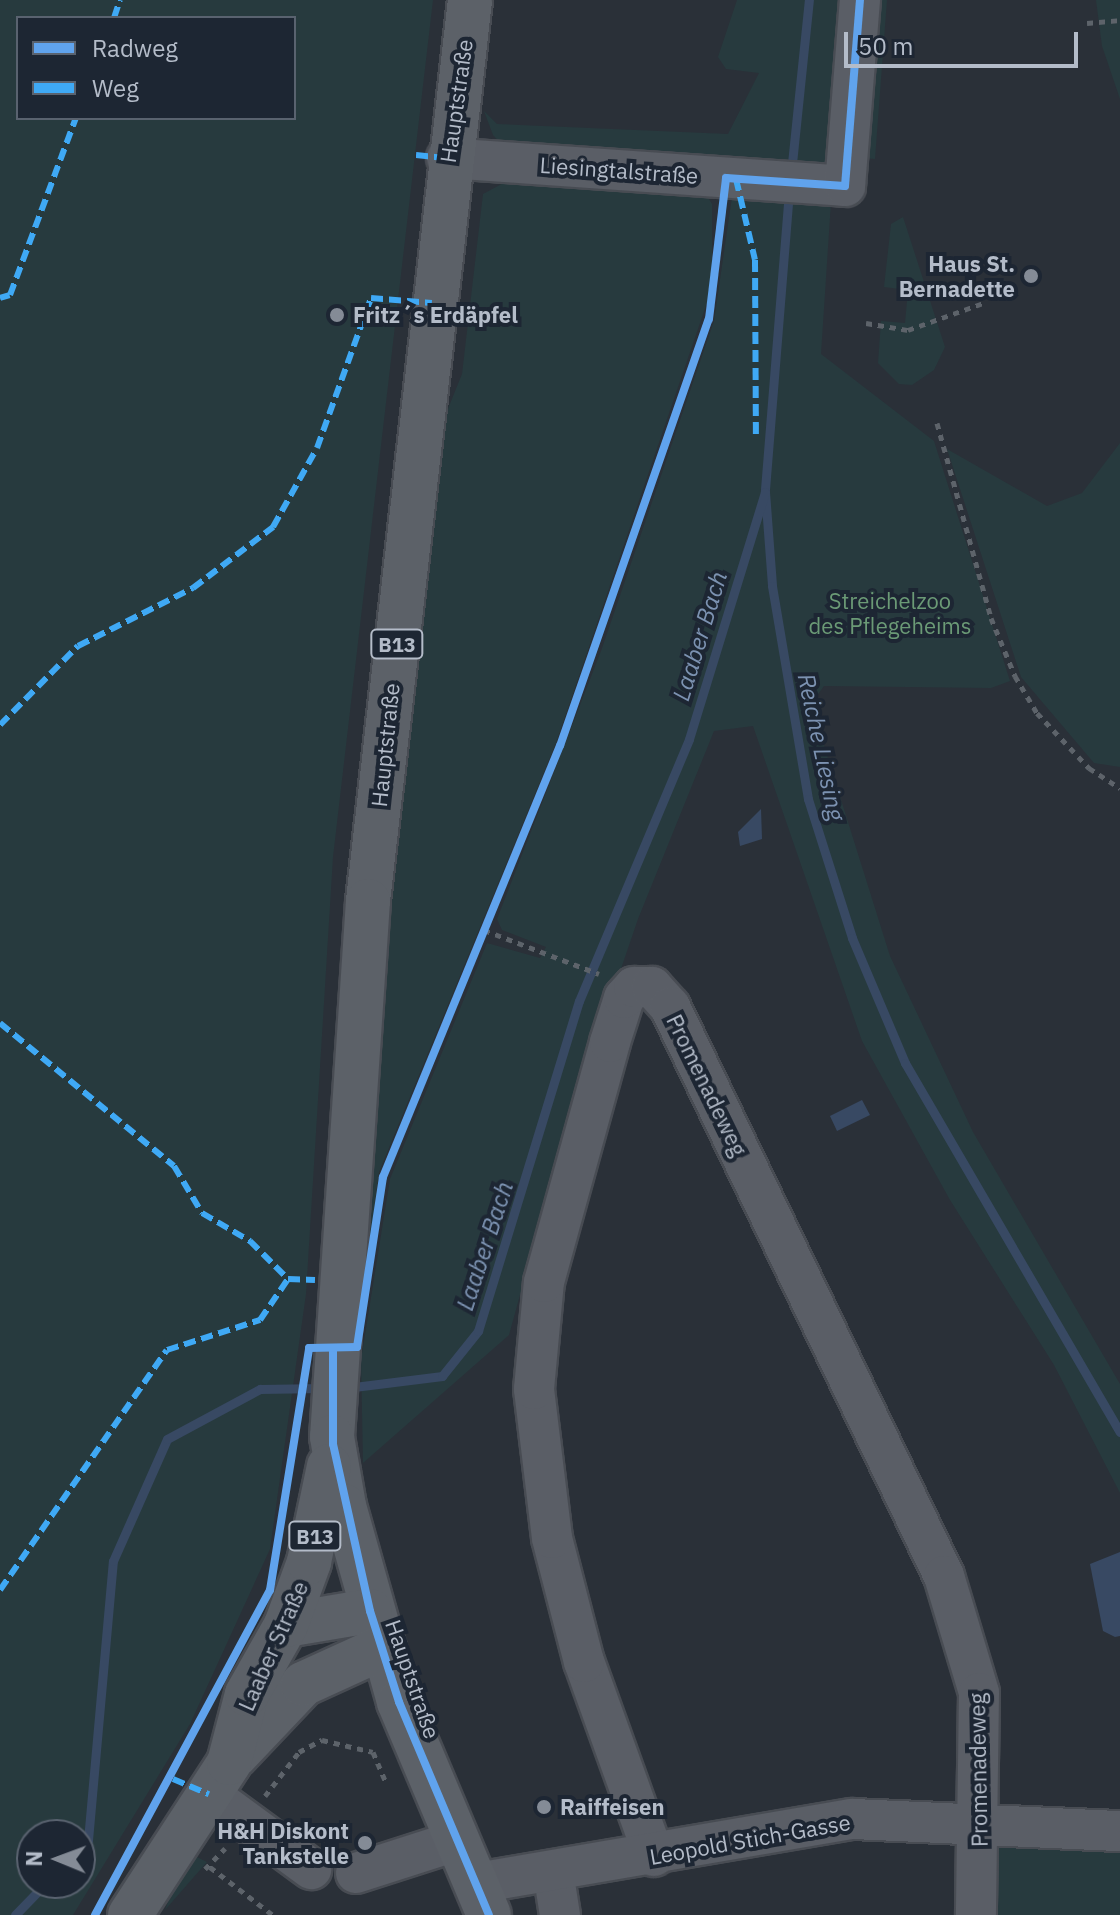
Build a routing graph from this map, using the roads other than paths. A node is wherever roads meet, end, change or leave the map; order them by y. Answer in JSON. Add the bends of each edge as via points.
{"nodes":[{"id":1,"x":470,"y":0,"type":"edge"},
{"id":2,"x":860,"y":0,"type":"edge"},
{"id":3,"x":447,"y":158,"type":"junction"},
{"id":4,"x":333,"y":1440,"type":"junction"},
{"id":5,"x":286,"y":1625,"type":"junction"},
{"id":6,"x":376,"y":1629,"type":"junction"},
{"id":7,"x":219,"y":1778,"type":"junction"},
{"id":8,"x":980,"y":1826,"type":"junction"},
{"id":9,"x":1120,"y":1831,"type":"edge"},
{"id":10,"x":459,"y":1840,"type":"junction"},
{"id":11,"x":654,"y":1856,"type":"junction"},
{"id":12,"x":311,"y":1869,"type":"dead end"},
{"id":13,"x":553,"y":1871,"type":"junction"},
{"id":14,"x":356,"y":1873,"type":"dead end"},
{"id":15,"x":483,"y":1899,"type":"edge"},
{"id":16,"x":130,"y":1915,"type":"edge"},
{"id":17,"x":560,"y":1915,"type":"edge"},
{"id":18,"x":976,"y":1915,"type":"edge"}],
"edges":[{"from":1,"to":3,"type":"main road","name":"Hauptstraße","number":"B13"},
{"from":2,"to":3,"type":"street","name":"Liesingtalstraße","via":[[845,186]]},
{"from":3,"to":4,"type":"main road","name":"Hauptstraße","number":"B13","via":[[368,901],[333,1350]]},
{"from":4,"to":5,"type":"main road","name":"Laaber Straße","number":"B13","via":[[309,1562]]},
{"from":4,"to":6,"type":"main road","name":"Hauptstraße"},
{"from":5,"to":6,"type":"main road"},
{"from":5,"to":7,"type":"main road","name":"Laaber Straße","number":"B13","via":[[247,1694]]},
{"from":6,"to":7,"type":"main road","via":[[303,1684]]},
{"from":6,"to":10,"type":"main road","name":"Hauptstraße"},
{"from":7,"to":12,"type":"street","via":[[246,1821]]},
{"from":7,"to":16,"type":"main road","name":"Laaber Straße","number":"B13"},
{"from":8,"to":9,"type":"street","name":"Leopold Stich-Gasse"},
{"from":8,"to":11,"type":"street","name":"Leopold Stich-Gasse","via":[[853,1819]]},
{"from":8,"to":11,"type":"street","name":"Promenadeweg","via":[[979,1693],[944,1576],[670,1007],[652,987],[634,987],[610,1042],[544,1282],[534,1389],[552,1538],[584,1662]]},
{"from":8,"to":18,"type":"street","name":"Promenadeweg"},
{"from":10,"to":14,"type":"street"},
{"from":10,"to":15,"type":"main road","name":"Hauptstraße"},
{"from":11,"to":13,"type":"street","name":"Leopold Stich-Gasse"},
{"from":13,"to":15,"type":"street","name":"Leopold Stich-Gasse"},
{"from":13,"to":17,"type":"street"}]}
